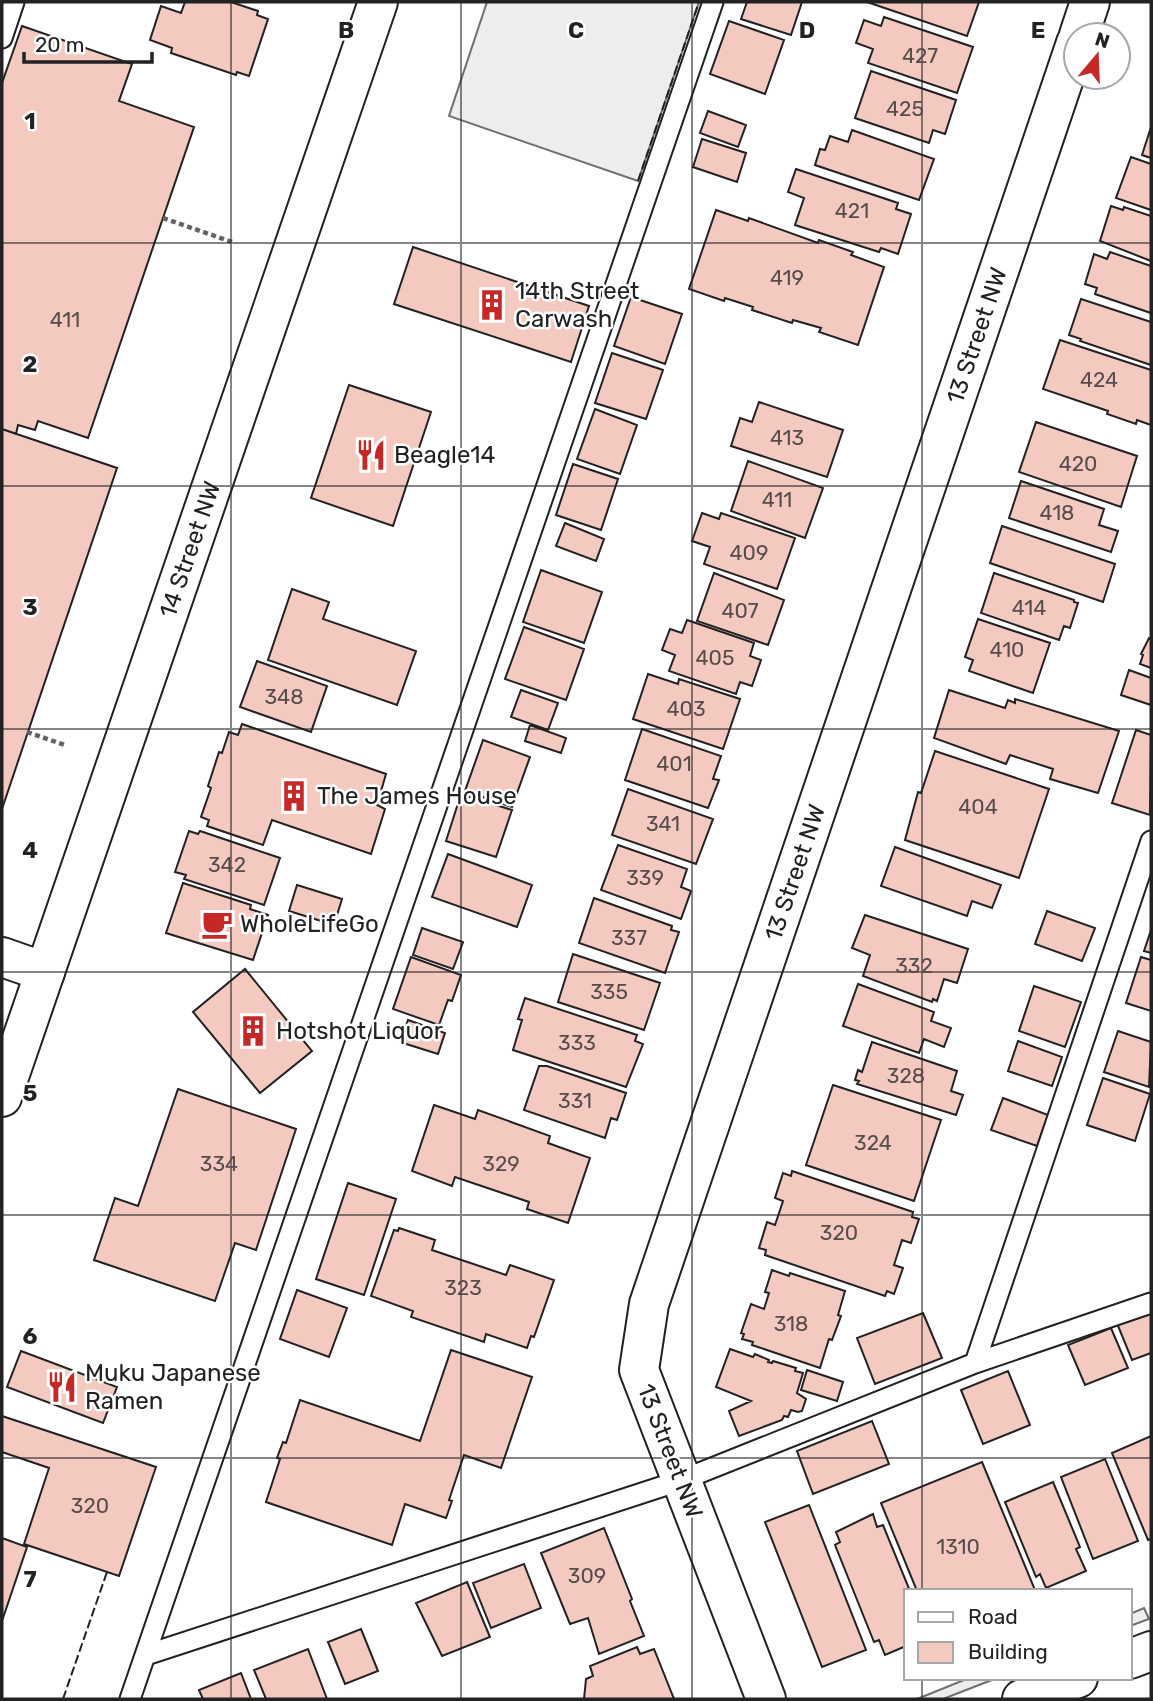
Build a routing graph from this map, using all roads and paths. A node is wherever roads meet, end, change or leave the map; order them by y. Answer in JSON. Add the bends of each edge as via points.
{"nodes":[{"id":1,"x":14,"y":2,"type":"edge"},
{"id":2,"x":378,"y":2,"type":"edge"},
{"id":3,"x":713,"y":2,"type":"edge"},
{"id":4,"x":1090,"y":2,"type":"edge"},
{"id":5,"x":1084,"y":21,"type":"edge"},
{"id":6,"x":2,"y":38,"type":"edge"},
{"id":7,"x":1062,"y":84,"type":"edge"},
{"id":8,"x":163,"y":218,"type":"dead end"},
{"id":9,"x":235,"y":243,"type":"dead end"},
{"id":10,"x":27,"y":733,"type":"dead end"},
{"id":11,"x":65,"y":746,"type":"dead end"},
{"id":12,"x":1151,"y":841,"type":"edge"},
{"id":13,"x":2,"y":957,"type":"edge"},
{"id":14,"x":45,"y":972,"type":"junction"},
{"id":15,"x":2,"y":1097,"type":"edge"},
{"id":16,"x":1151,"y":1303,"type":"edge"},
{"id":17,"x":975,"y":1363,"type":"junction"},
{"id":18,"x":682,"y":1480,"type":"junction"},
{"id":19,"x":1151,"y":1651,"type":"edge"},
{"id":20,"x":146,"y":1655,"type":"junction"},
{"id":21,"x":1132,"y":1657,"type":"edge"},
{"id":22,"x":1073,"y":1680,"type":"edge"},
{"id":23,"x":130,"y":1699,"type":"edge"},
{"id":24,"x":766,"y":1699,"type":"edge"},
{"id":25,"x":1023,"y":1699,"type":"edge"}],
"edges":[{"from":1,"to":6,"type":"lane"},
{"from":2,"to":14,"type":"street","name":"14 Street NW"},
{"from":3,"to":20,"type":"lane"},
{"from":4,"to":5,"type":"street"},
{"from":7,"to":18,"type":"street","name":"13 Street NW","via":[[649,1304],[639,1370]]},
{"from":8,"to":9,"type":"path"},
{"from":10,"to":11,"type":"path"},
{"from":12,"to":17,"type":"lane"},
{"from":13,"to":14,"type":"street"},
{"from":14,"to":15,"type":"street","name":"14 Street NW"},
{"from":16,"to":17,"type":"lane"},
{"from":17,"to":18,"type":"lane"},
{"from":18,"to":20,"type":"lane"},
{"from":18,"to":24,"type":"street","name":"13 Street NW"},
{"from":19,"to":21,"type":"street"},
{"from":20,"to":23,"type":"lane"},
{"from":22,"to":25,"type":"street"}]}
